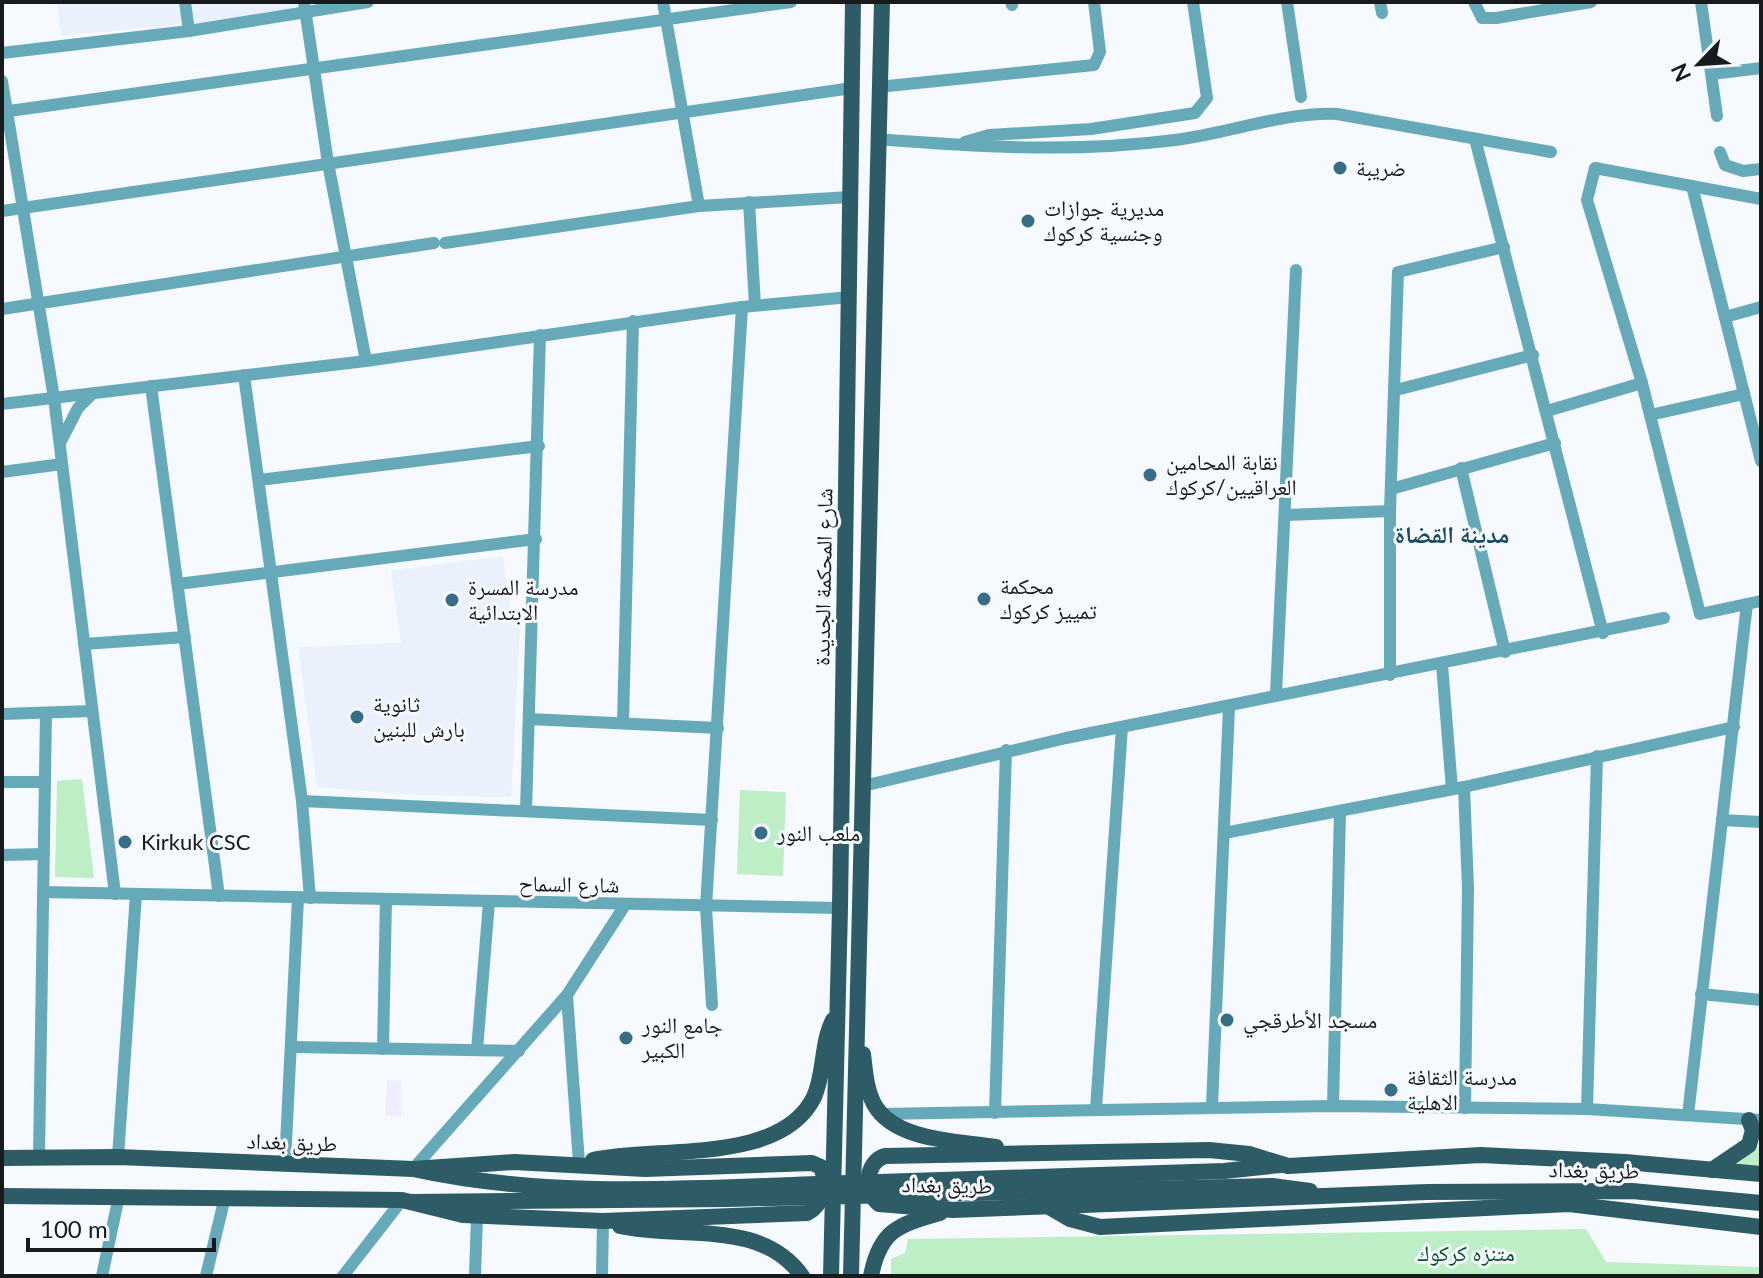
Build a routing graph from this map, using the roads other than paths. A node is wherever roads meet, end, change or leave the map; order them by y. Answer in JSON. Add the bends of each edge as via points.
{"nodes":[{"id":1,"x":185,"y":2,"type":"edge"},
{"id":2,"x":368,"y":2,"type":"edge"},
{"id":3,"x":663,"y":2,"type":"edge"},
{"id":4,"x":791,"y":2,"type":"edge"},
{"id":5,"x":853,"y":2,"type":"edge"},
{"id":6,"x":882,"y":2,"type":"edge"},
{"id":7,"x":1094,"y":2,"type":"edge"},
{"id":8,"x":1193,"y":2,"type":"edge"},
{"id":9,"x":1287,"y":2,"type":"edge"},
{"id":10,"x":1474,"y":2,"type":"edge"},
{"id":11,"x":1591,"y":2,"type":"edge"},
{"id":12,"x":1701,"y":2,"type":"edge"},
{"id":13,"x":305,"y":8,"type":"edge"},
{"id":14,"x":666,"y":19,"type":"junction"},
{"id":15,"x":189,"y":31,"type":"junction"},
{"id":16,"x":2,"y":53,"type":"edge"},
{"id":17,"x":1761,"y":68,"type":"edge"},
{"id":18,"x":314,"y":71,"type":"junction"},
{"id":19,"x":1712,"y":74,"type":"junction"},
{"id":20,"x":2,"y":81,"type":"edge"},
{"id":21,"x":878,"y":87,"type":"junction"},
{"id":22,"x":852,"y":88,"type":"junction"},
{"id":23,"x":1301,"y":97,"type":"dead end"},
{"id":24,"x":4,"y":112,"type":"edge"},
{"id":25,"x":683,"y":113,"type":"junction"},
{"id":26,"x":1717,"y":116,"type":"dead end"},
{"id":27,"x":877,"y":139,"type":"junction"},
{"id":28,"x":1475,"y":139,"type":"junction"},
{"id":29,"x":956,"y":145,"type":"junction"},
{"id":30,"x":1551,"y":152,"type":"dead end"},
{"id":31,"x":1720,"y":152,"type":"dead end"},
{"id":32,"x":328,"y":163,"type":"junction"},
{"id":33,"x":1761,"y":169,"type":"edge"},
{"id":34,"x":1692,"y":186,"type":"junction"},
{"id":35,"x":850,"y":197,"type":"junction"},
{"id":36,"x":1761,"y":199,"type":"edge"},
{"id":37,"x":749,"y":202,"type":"junction"},
{"id":38,"x":699,"y":206,"type":"junction"},
{"id":39,"x":24,"y":208,"type":"junction"},
{"id":40,"x":2,"y":211,"type":"edge"},
{"id":41,"x":1504,"y":247,"type":"junction"},
{"id":42,"x":344,"y":255,"type":"junction"},
{"id":43,"x":1296,"y":270,"type":"dead end"},
{"id":44,"x":850,"y":297,"type":"junction"},
{"id":45,"x":37,"y":305,"type":"junction"},
{"id":46,"x":748,"y":306,"type":"junction"},
{"id":47,"x":1761,"y":307,"type":"edge"},
{"id":48,"x":2,"y":309,"type":"edge"},
{"id":49,"x":1725,"y":317,"type":"junction"},
{"id":50,"x":633,"y":321,"type":"junction"},
{"id":51,"x":540,"y":335,"type":"junction"},
{"id":52,"x":1533,"y":355,"type":"junction"},
{"id":53,"x":366,"y":361,"type":"junction"},
{"id":54,"x":244,"y":375,"type":"junction"},
{"id":55,"x":1642,"y":383,"type":"junction"},
{"id":56,"x":151,"y":386,"type":"junction"},
{"id":57,"x":1396,"y":390,"type":"junction"},
{"id":58,"x":92,"y":394,"type":"junction"},
{"id":59,"x":1744,"y":394,"type":"junction"},
{"id":60,"x":54,"y":398,"type":"junction"},
{"id":61,"x":2,"y":404,"type":"edge"},
{"id":62,"x":1754,"y":407,"type":"edge"},
{"id":63,"x":1547,"y":411,"type":"junction"},
{"id":64,"x":1650,"y":415,"type":"junction"},
{"id":65,"x":1555,"y":443,"type":"junction"},
{"id":66,"x":60,"y":444,"type":"junction"},
{"id":67,"x":539,"y":446,"type":"junction"},
{"id":68,"x":1761,"y":461,"type":"edge"},
{"id":69,"x":62,"y":464,"type":"junction"},
{"id":70,"x":1461,"y":468,"type":"junction"},
{"id":71,"x":2,"y":472,"type":"edge"},
{"id":72,"x":259,"y":480,"type":"junction"},
{"id":73,"x":1391,"y":489,"type":"junction"},
{"id":74,"x":1390,"y":511,"type":"junction"},
{"id":75,"x":1286,"y":515,"type":"junction"},
{"id":76,"x":536,"y":539,"type":"junction"},
{"id":77,"x":271,"y":572,"type":"junction"},
{"id":78,"x":178,"y":584,"type":"junction"},
{"id":79,"x":1761,"y":601,"type":"edge"},
{"id":80,"x":1747,"y":604,"type":"junction"},
{"id":81,"x":1664,"y":618,"type":"dead end"},
{"id":82,"x":1603,"y":633,"type":"junction"},
{"id":83,"x":185,"y":637,"type":"junction"},
{"id":84,"x":84,"y":644,"type":"junction"},
{"id":85,"x":1505,"y":652,"type":"junction"},
{"id":86,"x":1442,"y":665,"type":"junction"},
{"id":87,"x":1390,"y":675,"type":"junction"},
{"id":88,"x":1276,"y":694,"type":"junction"},
{"id":89,"x":1229,"y":707,"type":"junction"},
{"id":90,"x":92,"y":711,"type":"junction"},
{"id":91,"x":46,"y":713,"type":"junction"},
{"id":92,"x":2,"y":714,"type":"edge"},
{"id":93,"x":529,"y":719,"type":"junction"},
{"id":94,"x":623,"y":723,"type":"junction"},
{"id":95,"x":1122,"y":727,"type":"junction"},
{"id":96,"x":1734,"y":727,"type":"junction"},
{"id":97,"x":718,"y":728,"type":"junction"},
{"id":98,"x":1006,"y":750,"type":"junction"},
{"id":99,"x":1597,"y":756,"type":"junction"},
{"id":100,"x":2,"y":782,"type":"edge"},
{"id":101,"x":45,"y":782,"type":"junction"},
{"id":102,"x":863,"y":786,"type":"junction"},
{"id":103,"x":1458,"y":788,"type":"junction"},
{"id":104,"x":302,"y":801,"type":"junction"},
{"id":105,"x":526,"y":811,"type":"junction"},
{"id":106,"x":1340,"y":811,"type":"junction"},
{"id":107,"x":712,"y":820,"type":"junction"},
{"id":108,"x":1722,"y":820,"type":"junction"},
{"id":109,"x":1761,"y":822,"type":"edge"},
{"id":110,"x":1224,"y":833,"type":"junction"},
{"id":111,"x":44,"y":854,"type":"junction"},
{"id":112,"x":2,"y":855,"type":"edge"},
{"id":113,"x":43,"y":892,"type":"junction"},
{"id":114,"x":115,"y":894,"type":"junction"},
{"id":115,"x":136,"y":894,"type":"junction"},
{"id":116,"x":219,"y":896,"type":"junction"},
{"id":117,"x":304,"y":898,"type":"junction"},
{"id":118,"x":386,"y":899,"type":"junction"},
{"id":119,"x":489,"y":902,"type":"junction"},
{"id":120,"x":625,"y":905,"type":"junction"},
{"id":121,"x":706,"y":907,"type":"junction"},
{"id":122,"x":840,"y":908,"type":"junction"},
{"id":123,"x":1701,"y":994,"type":"junction"},
{"id":124,"x":567,"y":995,"type":"junction"},
{"id":125,"x":1761,"y":1000,"type":"edge"},
{"id":126,"x":712,"y":1005,"type":"dead end"},
{"id":127,"x":837,"y":1011,"type":"junction"},
{"id":128,"x":856,"y":1012,"type":"junction"},
{"id":129,"x":292,"y":1047,"type":"junction"},
{"id":130,"x":383,"y":1049,"type":"junction"},
{"id":131,"x":477,"y":1050,"type":"junction"},
{"id":132,"x":519,"y":1051,"type":"junction"},
{"id":133,"x":1212,"y":1106,"type":"junction"},
{"id":134,"x":1333,"y":1106,"type":"junction"},
{"id":135,"x":1465,"y":1108,"type":"junction"},
{"id":136,"x":1096,"y":1109,"type":"junction"},
{"id":137,"x":1587,"y":1109,"type":"junction"},
{"id":138,"x":995,"y":1113,"type":"junction"},
{"id":139,"x":881,"y":1114,"type":"junction"},
{"id":140,"x":1688,"y":1115,"type":"junction"},
{"id":141,"x":1755,"y":1120,"type":"edge"},
{"id":142,"x":1017,"y":1151,"type":"junction"},
{"id":143,"x":39,"y":1157,"type":"junction"},
{"id":144,"x":118,"y":1157,"type":"junction"},
{"id":145,"x":2,"y":1158,"type":"edge"},
{"id":146,"x":579,"y":1163,"type":"junction"},
{"id":147,"x":285,"y":1164,"type":"junction"},
{"id":148,"x":1280,"y":1165,"type":"junction"},
{"id":149,"x":413,"y":1169,"type":"junction"},
{"id":150,"x":1712,"y":1170,"type":"junction"},
{"id":151,"x":1761,"y":1174,"type":"edge"},
{"id":152,"x":1401,"y":1193,"type":"junction"},
{"id":153,"x":2,"y":1196,"type":"edge"},
{"id":154,"x":119,"y":1196,"type":"junction"},
{"id":155,"x":1330,"y":1196,"type":"junction"},
{"id":156,"x":225,"y":1197,"type":"junction"},
{"id":157,"x":407,"y":1201,"type":"junction"},
{"id":158,"x":1761,"y":1203,"type":"edge"},
{"id":159,"x":1050,"y":1207,"type":"junction"},
{"id":160,"x":953,"y":1210,"type":"junction"},
{"id":161,"x":1409,"y":1212,"type":"junction"},
{"id":162,"x":477,"y":1216,"type":"junction"},
{"id":163,"x":603,"y":1221,"type":"junction"},
{"id":164,"x":1761,"y":1227,"type":"edge"},
{"id":165,"x":102,"y":1276,"type":"edge"},
{"id":166,"x":206,"y":1276,"type":"edge"},
{"id":167,"x":343,"y":1276,"type":"edge"},
{"id":168,"x":475,"y":1276,"type":"edge"},
{"id":169,"x":602,"y":1276,"type":"edge"},
{"id":170,"x":802,"y":1276,"type":"edge"},
{"id":171,"x":831,"y":1276,"type":"edge"},
{"id":172,"x":851,"y":1276,"type":"edge"},
{"id":173,"x":871,"y":1276,"type":"edge"}],
"edges":[{"from":1,"to":15,"type":"street"},
{"from":2,"to":13,"type":"street"},
{"from":3,"to":14,"type":"street"},
{"from":4,"to":14,"type":"street"},
{"from":5,"to":22,"type":"main road","name":"شارع المحكمة الجديدة"},
{"from":6,"to":21,"type":"main road","name":"شارع المحكمة الجديدة"},
{"from":7,"to":21,"type":"street","via":[[1100,52],[1094,65]]},
{"from":8,"to":29,"type":"street","via":[[1207,98],[1195,113],[1091,129],[989,135]]},
{"from":9,"to":23,"type":"street"},
{"from":10,"to":11,"type":"street","via":[[1482,18],[1496,18]]},
{"from":12,"to":19,"type":"street"},
{"from":13,"to":15,"type":"street"},
{"from":13,"to":18,"type":"street"},
{"from":14,"to":18,"type":"street"},
{"from":14,"to":25,"type":"street"},
{"from":15,"to":16,"type":"street"},
{"from":17,"to":19,"type":"street"},
{"from":18,"to":24,"type":"street"},
{"from":18,"to":32,"type":"street"},
{"from":19,"to":26,"type":"street"},
{"from":20,"to":24,"type":"street"},
{"from":21,"to":27,"type":"main road","name":"شارع المحكمة الجديدة"},
{"from":22,"to":25,"type":"street"},
{"from":22,"to":35,"type":"main road","name":"شارع المحكمة الجديدة"},
{"from":24,"to":39,"type":"street"},
{"from":25,"to":32,"type":"street"},
{"from":25,"to":38,"type":"street"},
{"from":27,"to":29,"type":"street"},
{"from":27,"to":102,"type":"main road","name":"شارع المحكمة الجديدة"},
{"from":28,"to":29,"type":"street","via":[[1306,113],[1236,131],[1104,147],[1029,150]]},
{"from":28,"to":30,"type":"street"},
{"from":28,"to":41,"type":"street"},
{"from":31,"to":33,"type":"street","via":[[1725,165]]},
{"from":32,"to":39,"type":"street"},
{"from":32,"to":42,"type":"street"},
{"from":34,"to":36,"type":"street"},
{"from":34,"to":49,"type":"street"},
{"from":34,"to":55,"type":"street","via":[[1595,168],[1587,200]]},
{"from":35,"to":37,"type":"street"},
{"from":35,"to":44,"type":"main road","name":"شارع المحكمة الجديدة"},
{"from":37,"to":38,"type":"street"},
{"from":37,"to":46,"type":"street"},
{"from":38,"to":42,"type":"street"},
{"from":39,"to":40,"type":"street"},
{"from":39,"to":45,"type":"street"},
{"from":41,"to":52,"type":"street"},
{"from":41,"to":57,"type":"street","via":[[1398,272]]},
{"from":42,"to":45,"type":"street"},
{"from":42,"to":53,"type":"street"},
{"from":43,"to":75,"type":"street"},
{"from":44,"to":46,"type":"street"},
{"from":44,"to":122,"type":"main road","name":"شارع المحكمة الجديدة"},
{"from":45,"to":48,"type":"street"},
{"from":45,"to":60,"type":"street"},
{"from":46,"to":50,"type":"street"},
{"from":46,"to":97,"type":"street"},
{"from":47,"to":49,"type":"street"},
{"from":49,"to":59,"type":"street"},
{"from":50,"to":51,"type":"street"},
{"from":50,"to":94,"type":"street"},
{"from":51,"to":53,"type":"street"},
{"from":51,"to":67,"type":"street"},
{"from":52,"to":57,"type":"street"},
{"from":52,"to":63,"type":"street"},
{"from":53,"to":54,"type":"street"},
{"from":54,"to":56,"type":"street"},
{"from":54,"to":72,"type":"street"},
{"from":55,"to":63,"type":"street"},
{"from":55,"to":64,"type":"street"},
{"from":56,"to":58,"type":"street"},
{"from":56,"to":78,"type":"street"},
{"from":57,"to":73,"type":"street"},
{"from":58,"to":60,"type":"street"},
{"from":58,"to":66,"type":"street"},
{"from":59,"to":62,"type":"street"},
{"from":59,"to":64,"type":"street"},
{"from":60,"to":61,"type":"street"},
{"from":60,"to":66,"type":"street"},
{"from":62,"to":68,"type":"street"},
{"from":63,"to":65,"type":"street"},
{"from":64,"to":80,"type":"street","via":[[1700,614]]},
{"from":65,"to":70,"type":"street"},
{"from":65,"to":82,"type":"street"},
{"from":66,"to":69,"type":"street"},
{"from":67,"to":72,"type":"street"},
{"from":67,"to":76,"type":"street"},
{"from":69,"to":71,"type":"street"},
{"from":69,"to":84,"type":"street"},
{"from":70,"to":73,"type":"street"},
{"from":70,"to":85,"type":"street"},
{"from":72,"to":77,"type":"street"},
{"from":73,"to":74,"type":"street"},
{"from":74,"to":75,"type":"street"},
{"from":74,"to":87,"type":"street"},
{"from":75,"to":88,"type":"street"},
{"from":76,"to":77,"type":"street"},
{"from":76,"to":93,"type":"street"},
{"from":77,"to":78,"type":"street"},
{"from":77,"to":104,"type":"street"},
{"from":78,"to":83,"type":"street"},
{"from":79,"to":80,"type":"street"},
{"from":80,"to":96,"type":"street"},
{"from":81,"to":82,"type":"street"},
{"from":82,"to":85,"type":"street"},
{"from":83,"to":84,"type":"street"},
{"from":83,"to":116,"type":"street"},
{"from":84,"to":90,"type":"street"},
{"from":85,"to":86,"type":"street"},
{"from":86,"to":87,"type":"street"},
{"from":86,"to":103,"type":"street"},
{"from":87,"to":88,"type":"street"},
{"from":88,"to":89,"type":"street"},
{"from":89,"to":95,"type":"street"},
{"from":89,"to":110,"type":"street"},
{"from":90,"to":91,"type":"street"},
{"from":90,"to":114,"type":"street"},
{"from":91,"to":92,"type":"street"},
{"from":91,"to":101,"type":"street"},
{"from":93,"to":94,"type":"street"},
{"from":93,"to":105,"type":"street"},
{"from":94,"to":97,"type":"street"},
{"from":95,"to":98,"type":"street"},
{"from":95,"to":136,"type":"street"},
{"from":96,"to":99,"type":"street"},
{"from":96,"to":108,"type":"street"},
{"from":97,"to":107,"type":"street"},
{"from":98,"to":102,"type":"street"},
{"from":98,"to":138,"type":"street"},
{"from":99,"to":103,"type":"street"},
{"from":99,"to":137,"type":"street"},
{"from":100,"to":101,"type":"street"},
{"from":101,"to":111,"type":"street"},
{"from":102,"to":128,"type":"main road","name":"شارع المحكمة الجديدة"},
{"from":103,"to":106,"type":"street"},
{"from":103,"to":135,"type":"street","via":[[1468,888]]},
{"from":104,"to":105,"type":"street"},
{"from":104,"to":117,"type":"street"},
{"from":105,"to":107,"type":"street"},
{"from":106,"to":110,"type":"street"},
{"from":106,"to":134,"type":"street"},
{"from":107,"to":121,"type":"street"},
{"from":108,"to":109,"type":"street"},
{"from":108,"to":123,"type":"street"},
{"from":110,"to":133,"type":"street"},
{"from":111,"to":112,"type":"street"},
{"from":111,"to":113,"type":"street"},
{"from":113,"to":114,"type":"street","name":"شارع السماح"},
{"from":113,"to":143,"type":"street"},
{"from":114,"to":115,"type":"street","name":"شارع السماح"},
{"from":115,"to":116,"type":"street","name":"شارع السماح"},
{"from":115,"to":144,"type":"street"},
{"from":116,"to":117,"type":"street","name":"شارع السماح"},
{"from":117,"to":118,"type":"street","name":"شارع السماح"},
{"from":117,"to":129,"type":"street"},
{"from":118,"to":119,"type":"street","name":"شارع السماح"},
{"from":118,"to":130,"type":"street"},
{"from":119,"to":120,"type":"street","name":"شارع السماح"},
{"from":119,"to":131,"type":"street"},
{"from":120,"to":121,"type":"street","name":"شارع السماح"},
{"from":120,"to":124,"type":"street"},
{"from":121,"to":122,"type":"street","name":"شارع السماح"},
{"from":121,"to":126,"type":"street"},
{"from":122,"to":127,"type":"main road","name":"شارع المحكمة الجديدة"},
{"from":123,"to":125,"type":"street"},
{"from":123,"to":140,"type":"street"},
{"from":124,"to":132,"type":"street"},
{"from":124,"to":146,"type":"street"},
{"from":127,"to":146,"type":"main road","via":[[823,1046],[814,1097],[783,1132],[752,1144]]},
{"from":127,"to":171,"type":"main road","name":"شارع المحكمة الجديدة"},
{"from":128,"to":139,"type":"main road","via":[[871,1097]]},
{"from":128,"to":172,"type":"main road","name":"شارع المحكمة الجديدة"},
{"from":129,"to":130,"type":"street"},
{"from":129,"to":147,"type":"street"},
{"from":130,"to":131,"type":"street"},
{"from":131,"to":132,"type":"street"},
{"from":132,"to":149,"type":"street"},
{"from":133,"to":134,"type":"street"},
{"from":133,"to":136,"type":"street"},
{"from":134,"to":135,"type":"street"},
{"from":135,"to":137,"type":"street"},
{"from":136,"to":138,"type":"street"},
{"from":137,"to":140,"type":"street"},
{"from":138,"to":139,"type":"street"},
{"from":139,"to":142,"type":"main road","via":[[914,1131]]},
{"from":140,"to":141,"type":"street"},
{"from":141,"to":150,"type":"main road","via":[[1749,1145]]},
{"from":142,"to":148,"type":"main road","name":"طريق بغداد","via":[[1209,1150],[1249,1154]]},
{"from":142,"to":160,"type":"main road","name":"طريق بغداد","via":[[885,1156],[871,1165],[871,1193],[879,1204]]},
{"from":143,"to":144,"type":"main road","name":"طريق بغداد"},
{"from":143,"to":145,"type":"main road","name":"طريق بغداد"},
{"from":144,"to":147,"type":"main road","name":"طريق بغداد"},
{"from":146,"to":149,"type":"main road","name":"طريق بغداد"},
{"from":146,"to":163,"type":"main road","name":"طريق بغداد","via":[[645,1169],[812,1163],[823,1171],[821,1201],[807,1213]]},
{"from":147,"to":149,"type":"main road","name":"طريق بغداد"},
{"from":148,"to":149,"type":"main road","bridge":true,"via":[[1209,1172],[642,1188],[521,1185]]},
{"from":148,"to":150,"type":"main road","name":"طريق بغداد","via":[[1481,1155]]},
{"from":150,"to":151,"type":"main road","name":"طريق بغداد"},
{"from":152,"to":155,"type":"main road","name":"طريق بغداد"},
{"from":152,"to":158,"type":"main road","name":"طريق بغداد","via":[[1632,1191]]},
{"from":152,"to":161,"type":"main road"},
{"from":153,"to":154,"type":"main road","name":"طريق بغداد"},
{"from":154,"to":156,"type":"main road","name":"طريق بغداد"},
{"from":154,"to":165,"type":"street"},
{"from":155,"to":157,"type":"main road","bridge":true,"via":[[1272,1186]]},
{"from":155,"to":159,"type":"main road","name":"طريق بغداد"},
{"from":156,"to":157,"type":"main road","name":"طريق بغداد"},
{"from":156,"to":166,"type":"street"},
{"from":157,"to":162,"type":"main road","name":"طريق بغداد"},
{"from":157,"to":167,"type":"street"},
{"from":159,"to":160,"type":"main road","name":"طريق بغداد"},
{"from":159,"to":161,"type":"main road","via":[[1100,1227]]},
{"from":160,"to":173,"type":"main road","via":[[891,1231]]},
{"from":161,"to":164,"type":"main road","via":[[1569,1204]]},
{"from":162,"to":163,"type":"main road","name":"طريق بغداد"},
{"from":162,"to":168,"type":"street"},
{"from":163,"to":169,"type":"street"},
{"from":163,"to":170,"type":"main road","via":[[759,1241],[780,1251]]}]}
